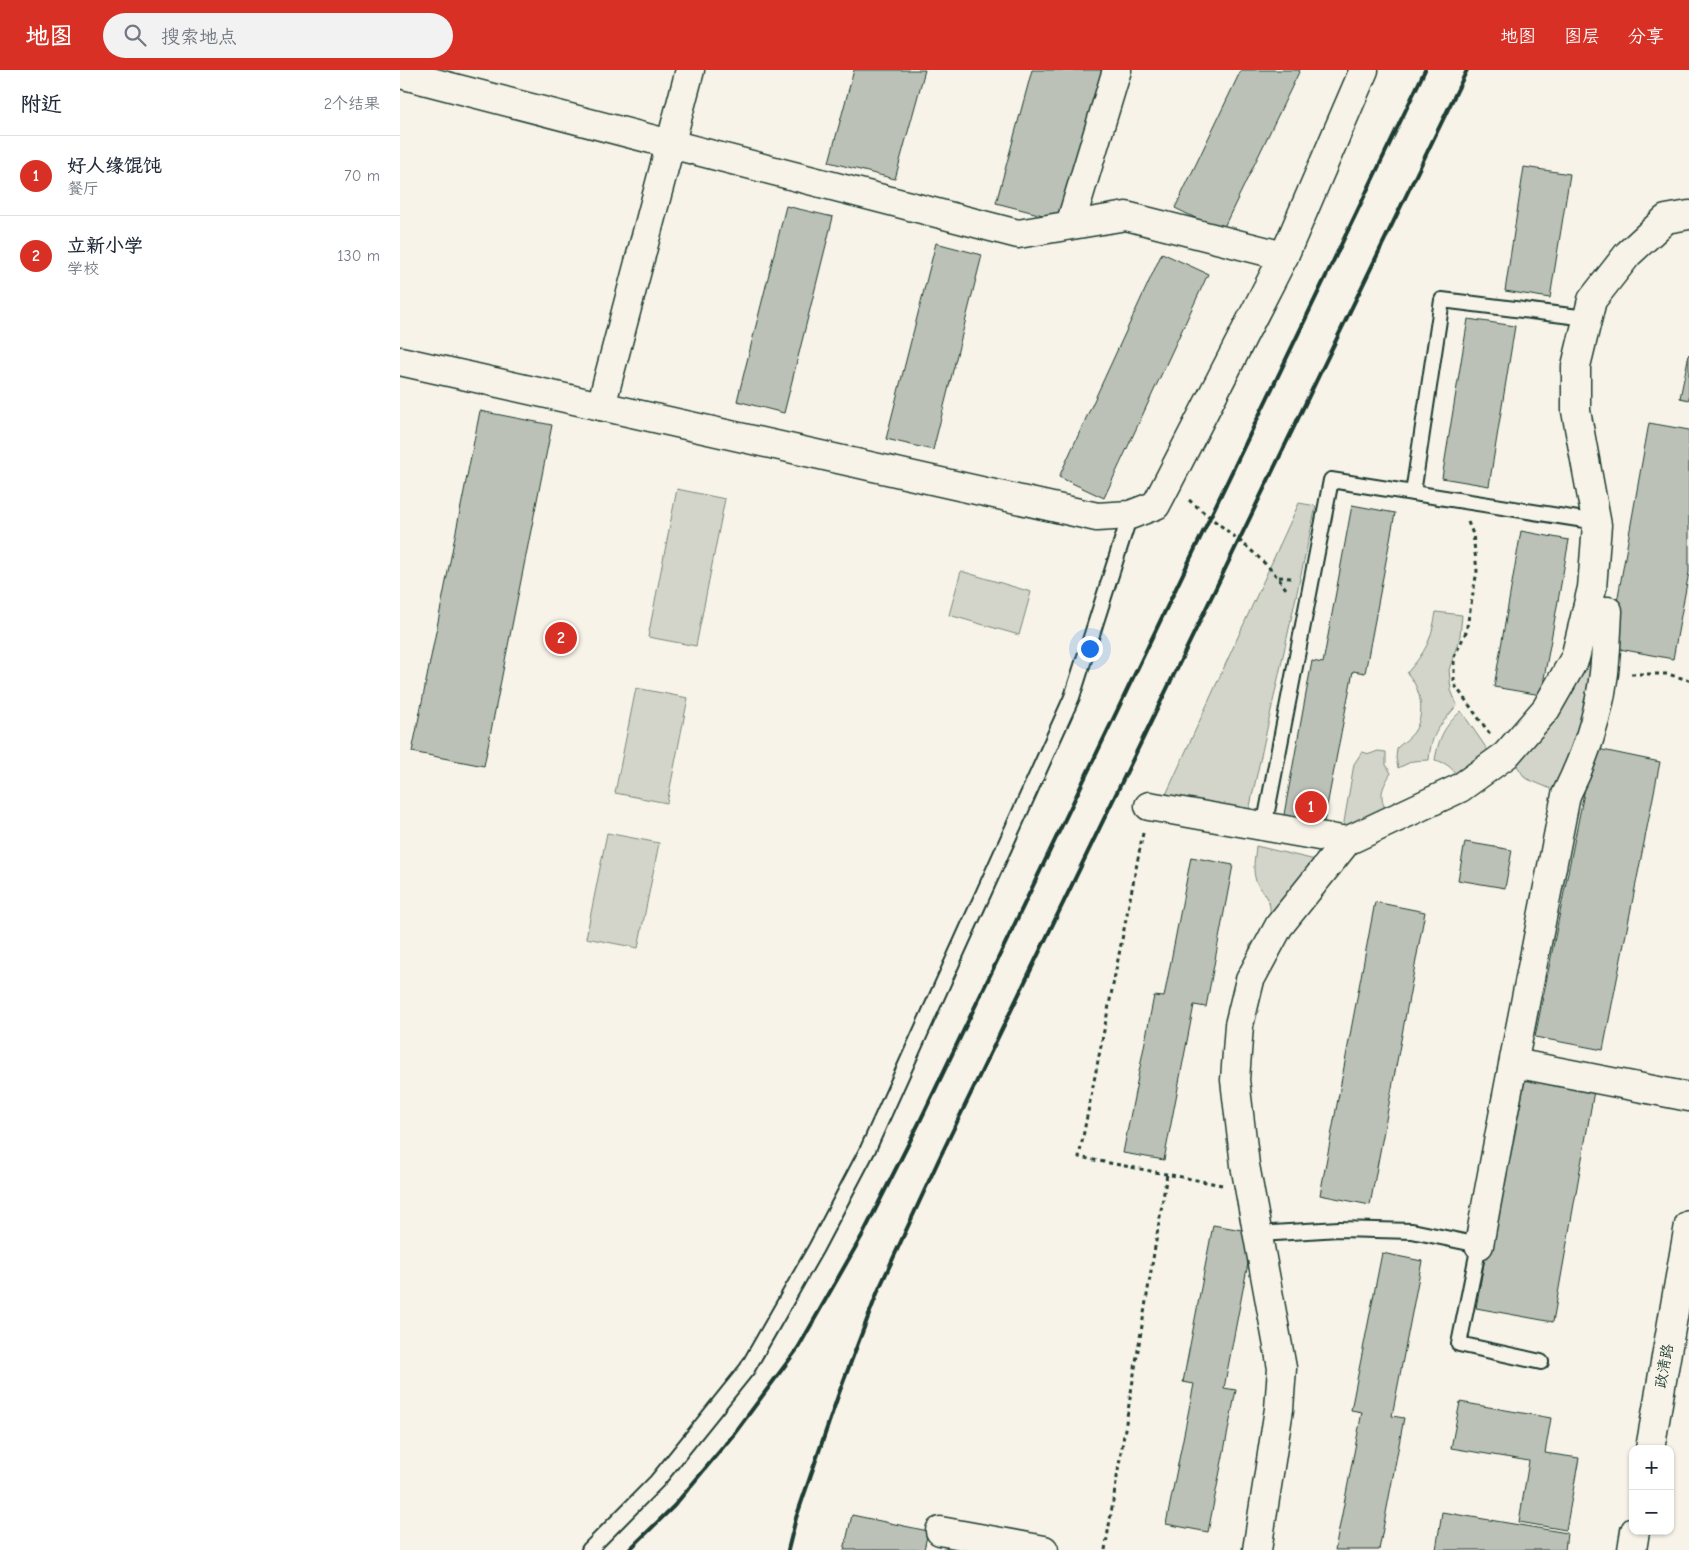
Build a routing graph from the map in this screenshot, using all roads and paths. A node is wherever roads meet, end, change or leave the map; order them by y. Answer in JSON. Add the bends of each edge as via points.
{"nodes":[{"id":1,"x":690,"y":70,"type":"edge"},
{"id":2,"x":1117,"y":70,"type":"edge"},
{"id":3,"x":1364,"y":70,"type":"edge"},
{"id":4,"x":400,"y":74,"type":"edge"},
{"id":5,"x":670,"y":144,"type":"junction"},
{"id":6,"x":1689,"y":215,"type":"edge"},
{"id":7,"x":1070,"y":225,"type":"junction"},
{"id":8,"x":1284,"y":256,"type":"junction"},
{"id":9,"x":1587,"y":318,"type":"junction"},
{"id":10,"x":400,"y":361,"type":"edge"},
{"id":11,"x":601,"y":406,"type":"junction"},
{"id":12,"x":1168,"y":482,"type":"junction"},
{"id":13,"x":1413,"y":493,"type":"junction"},
{"id":14,"x":1459,"y":500,"type":"junction"},
{"id":15,"x":1130,"y":515,"type":"junction"},
{"id":16,"x":1597,"y":522,"type":"junction"},
{"id":17,"x":1608,"y":611,"type":"dead end"},
{"id":18,"x":1304,"y":618,"type":"junction"},
{"id":19,"x":1604,"y":674,"type":"junction"},
{"id":20,"x":1689,"y":680,"type":"edge"},
{"id":21,"x":1506,"y":755,"type":"junction"},
{"id":22,"x":1149,"y":806,"type":"joint"},
{"id":23,"x":1264,"y":827,"type":"junction"},
{"id":24,"x":1347,"y":841,"type":"junction"},
{"id":25,"x":1514,"y":1063,"type":"junction"},
{"id":26,"x":1689,"y":1097,"type":"edge"},
{"id":27,"x":1167,"y":1174,"type":"junction"},
{"id":28,"x":1250,"y":1190,"type":"junction"},
{"id":29,"x":1689,"y":1225,"type":"edge"},
{"id":30,"x":1258,"y":1234,"type":"junction"},
{"id":31,"x":1479,"y":1245,"type":"junction"},
{"id":32,"x":1541,"y":1362,"type":"dead end"},
{"id":33,"x":1651,"y":1445,"type":"edge"},
{"id":34,"x":940,"y":1531,"type":"dead end"},
{"id":35,"x":1634,"y":1535,"type":"edge"},
{"id":36,"x":589,"y":1550,"type":"edge"},
{"id":37,"x":1044,"y":1550,"type":"edge"},
{"id":38,"x":1105,"y":1550,"type":"edge"},
{"id":39,"x":1257,"y":1550,"type":"edge"},
{"id":40,"x":1632,"y":1550,"type":"edge"}],
"edges":[{"from":1,"to":5,"type":"street"},
{"from":2,"to":7,"type":"street"},
{"from":3,"to":8,"type":"street"},
{"from":4,"to":5,"type":"street"},
{"from":5,"to":7,"type":"street","via":[[1018,234]]},
{"from":5,"to":11,"type":"street"},
{"from":6,"to":9,"type":"street","via":[[1666,219],[1628,254],[1592,300]]},
{"from":7,"to":8,"type":"street","via":[[1126,216]]},
{"from":8,"to":12,"type":"street"},
{"from":9,"to":13,"type":"lane","via":[[1442,300]]},
{"from":9,"to":16,"type":"street","via":[[1576,366],[1576,411]]},
{"from":10,"to":11,"type":"street"},
{"from":11,"to":15,"type":"street","via":[[1097,517]]},
{"from":12,"to":15,"type":"street","via":[[1156,504]]},
{"from":12,"to":18,"type":"path","via":[[1278,577]]},
{"from":13,"to":14,"type":"lane"},
{"from":13,"to":18,"type":"lane","via":[[1331,480]]},
{"from":14,"to":16,"type":"lane"},
{"from":14,"to":21,"type":"path","via":[[1473,534],[1477,571],[1466,632],[1454,657],[1454,684]]},
{"from":15,"to":36,"type":"lane","via":[[1072,697],[868,1149],[747,1370],[657,1481]]},
{"from":16,"to":21,"type":"street","via":[[1592,588],[1575,658],[1546,709]]},
{"from":17,"to":19,"type":"street"},
{"from":18,"to":23,"type":"lane"},
{"from":19,"to":20,"type":"path","via":[[1667,674]]},
{"from":19,"to":25,"type":"street","via":[[1595,720],[1580,766],[1566,795]]},
{"from":21,"to":24,"type":"street","via":[[1460,788]]},
{"from":22,"to":23,"type":"street"},
{"from":22,"to":27,"type":"path","via":[[1079,1157]]},
{"from":23,"to":24,"type":"street"},
{"from":24,"to":28,"type":"street","via":[[1279,926],[1250,980],[1239,1025],[1235,1080]]},
{"from":25,"to":26,"type":"street"},
{"from":25,"to":31,"type":"street"},
{"from":27,"to":28,"type":"path"},
{"from":27,"to":38,"type":"path"},
{"from":28,"to":30,"type":"street"},
{"from":29,"to":33,"type":"street","name":"政清路"},
{"from":30,"to":31,"type":"lane","via":[[1339,1229],[1412,1231]]},
{"from":30,"to":39,"type":"street","via":[[1282,1368],[1279,1409]]},
{"from":31,"to":32,"type":"lane","via":[[1459,1344]]},
{"from":34,"to":37,"type":"street"},
{"from":35,"to":40,"type":"street"}]}
